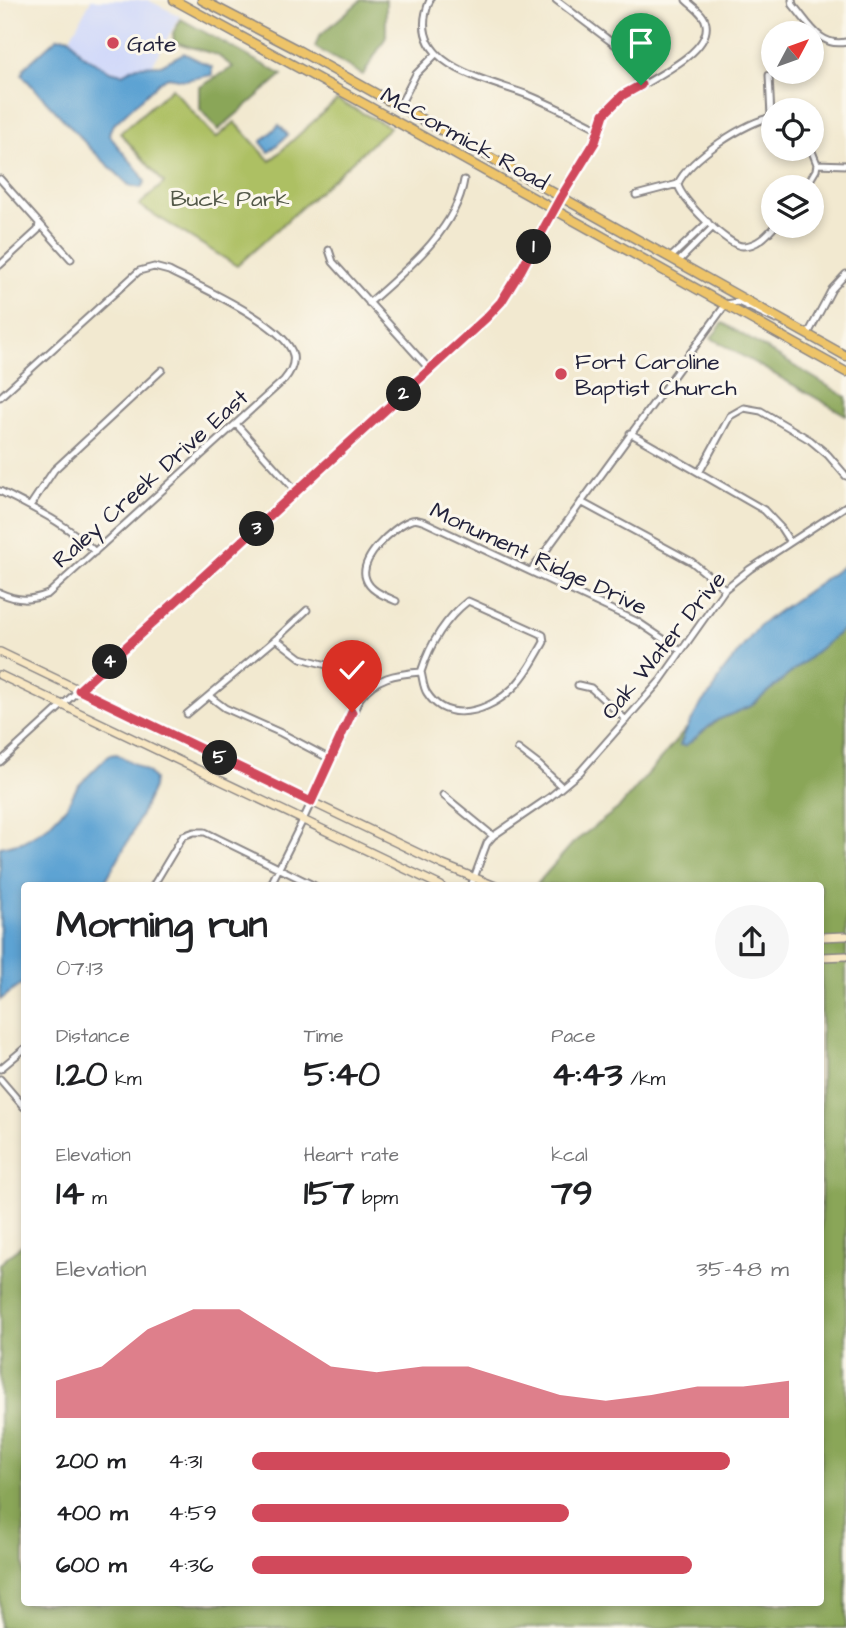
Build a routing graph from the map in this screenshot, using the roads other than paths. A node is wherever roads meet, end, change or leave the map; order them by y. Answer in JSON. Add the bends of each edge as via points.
{"nodes":[{"id":1,"x":174,"y":0,"type":"edge"},
{"id":2,"x":202,"y":0,"type":"edge"},
{"id":3,"x":430,"y":0,"type":"edge"},
{"id":4,"x":556,"y":0,"type":"edge"},
{"id":5,"x":686,"y":0,"type":"edge"},
{"id":6,"x":792,"y":0,"type":"edge"},
{"id":7,"x":845,"y":42,"type":"edge"},
{"id":8,"x":264,"y":48,"type":"junction"},
{"id":9,"x":296,"y":49,"type":"junction"},
{"id":10,"x":436,"y":54,"type":"junction"},
{"id":11,"x":641,"y":85,"type":"junction"},
{"id":12,"x":399,"y":107,"type":"junction"},
{"id":13,"x":761,"y":121,"type":"edge"},
{"id":14,"x":597,"y":128,"type":"junction"},
{"id":15,"x":816,"y":161,"type":"edge"},
{"id":16,"x":817,"y":164,"type":"junction"},
{"id":17,"x":846,"y":165,"type":"edge"},
{"id":18,"x":813,"y":175,"type":"edge"},
{"id":19,"x":0,"y":179,"type":"edge"},
{"id":20,"x":464,"y":180,"type":"dead end"},
{"id":21,"x":678,"y":184,"type":"junction"},
{"id":22,"x":636,"y":195,"type":"dead end"},
{"id":23,"x":561,"y":197,"type":"junction"},
{"id":24,"x":554,"y":209,"type":"junction"},
{"id":25,"x":39,"y":223,"type":"junction"},
{"id":26,"x":710,"y":225,"type":"junction"},
{"id":27,"x":762,"y":238,"type":"edge"},
{"id":28,"x":329,"y":250,"type":"dead end"},
{"id":29,"x":71,"y":259,"type":"dead end"},
{"id":30,"x":674,"y":260,"type":"junction"},
{"id":31,"x":0,"y":265,"type":"edge"},
{"id":32,"x":846,"y":274,"type":"edge"},
{"id":33,"x":369,"y":303,"type":"junction"},
{"id":34,"x":726,"y":304,"type":"junction"},
{"id":35,"x":788,"y":324,"type":"junction"},
{"id":36,"x":808,"y":334,"type":"junction"},
{"id":37,"x":846,"y":356,"type":"edge"},
{"id":38,"x":162,"y":370,"type":"dead end"},
{"id":39,"x":430,"y":370,"type":"junction"},
{"id":40,"x":846,"y":372,"type":"edge"},
{"id":41,"x":0,"y":397,"type":"edge"},
{"id":42,"x":236,"y":424,"type":"junction"},
{"id":43,"x":630,"y":433,"type":"junction"},
{"id":44,"x":700,"y":471,"type":"junction"},
{"id":45,"x":846,"y":476,"type":"edge"},
{"id":46,"x":0,"y":491,"type":"edge"},
{"id":47,"x":297,"y":492,"type":"junction"},
{"id":48,"x":581,"y":502,"type":"junction"},
{"id":49,"x":30,"y":506,"type":"junction"},
{"id":50,"x":846,"y":506,"type":"edge"},
{"id":51,"x":790,"y":542,"type":"junction"},
{"id":52,"x":95,"y":552,"type":"junction"},
{"id":53,"x":531,"y":570,"type":"junction"},
{"id":54,"x":725,"y":589,"type":"junction"},
{"id":55,"x":0,"y":593,"type":"edge"},
{"id":56,"x":396,"y":601,"type":"dead end"},
{"id":57,"x":307,"y":610,"type":"dead end"},
{"id":58,"x":276,"y":639,"type":"junction"},
{"id":59,"x":681,"y":651,"type":"junction"},
{"id":60,"x":0,"y":652,"type":"edge"},
{"id":61,"x":421,"y":672,"type":"junction"},
{"id":62,"x":0,"y":675,"type":"edge"},
{"id":63,"x":578,"y":685,"type":"dead end"},
{"id":64,"x":79,"y":690,"type":"junction"},
{"id":65,"x":366,"y":691,"type":"junction"},
{"id":66,"x":209,"y":696,"type":"junction"},
{"id":67,"x":62,"y":705,"type":"junction"},
{"id":68,"x":187,"y":714,"type":"dead end"},
{"id":69,"x":626,"y":720,"type":"junction"},
{"id":70,"x":518,"y":749,"type":"dead end"},
{"id":71,"x":330,"y":759,"type":"junction"},
{"id":72,"x":0,"y":762,"type":"edge"},
{"id":73,"x":562,"y":787,"type":"junction"},
{"id":74,"x":443,"y":795,"type":"dead end"},
{"id":75,"x":311,"y":802,"type":"junction"},
{"id":76,"x":303,"y":820,"type":"junction"},
{"id":77,"x":493,"y":836,"type":"junction"},
{"id":78,"x":278,"y":868,"type":"junction"},
{"id":79,"x":473,"y":881,"type":"edge"},
{"id":80,"x":155,"y":882,"type":"edge"},
{"id":81,"x":272,"y":882,"type":"edge"},
{"id":82,"x":307,"y":882,"type":"edge"},
{"id":83,"x":434,"y":882,"type":"edge"},
{"id":84,"x":846,"y":936,"type":"edge"},
{"id":85,"x":824,"y":937,"type":"edge"},
{"id":86,"x":846,"y":956,"type":"edge"},
{"id":87,"x":824,"y":957,"type":"edge"},
{"id":88,"x":21,"y":1052,"type":"edge"},
{"id":89,"x":0,"y":1069,"type":"edge"},
{"id":90,"x":0,"y":1079,"type":"edge"},
{"id":91,"x":21,"y":1104,"type":"edge"}],
"edges":[{"from":1,"to":8,"type":"main road","name":"McCormick Road"},
{"from":2,"to":9,"type":"main road","name":"McCormick Road"},
{"from":3,"to":10,"type":"street","via":[[426,27]]},
{"from":4,"to":11,"type":"street","via":[[622,50]]},
{"from":5,"to":11,"type":"street","via":[[704,17],[706,35],[674,67]]},
{"from":6,"to":7,"type":"street","via":[[824,40]]},
{"from":8,"to":9,"type":"main road"},
{"from":8,"to":24,"type":"main road","name":"McCormick Road"},
{"from":9,"to":12,"type":"main road","name":"McCormick Road"},
{"from":10,"to":12,"type":"street","via":[[422,65]]},
{"from":10,"to":14,"type":"street","via":[[459,71],[558,107]]},
{"from":11,"to":14,"type":"street","via":[[610,107]]},
{"from":12,"to":23,"type":"main road","name":"McCormick Road"},
{"from":13,"to":21,"type":"street","via":[[712,149],[682,174]]},
{"from":14,"to":23,"type":"street","via":[[595,142]]},
{"from":15,"to":16,"type":"street"},
{"from":16,"to":17,"type":"street"},
{"from":16,"to":18,"type":"street"},
{"from":19,"to":25,"type":"street"},
{"from":20,"to":33,"type":"street","via":[[461,195],[430,245]]},
{"from":21,"to":22,"type":"street"},
{"from":21,"to":26,"type":"street","via":[[680,193]]},
{"from":23,"to":24,"type":"street"},
{"from":23,"to":30,"type":"main road","name":"McCormick Road"},
{"from":24,"to":34,"type":"main road","name":"McCormick Road"},
{"from":24,"to":39,"type":"street","via":[[501,302]]},
{"from":25,"to":29,"type":"street"},
{"from":25,"to":31,"type":"street","via":[[38,230]]},
{"from":26,"to":27,"type":"street","via":[[733,244],[755,244]]},
{"from":26,"to":30,"type":"street"},
{"from":28,"to":33,"type":"street","via":[[333,262]]},
{"from":30,"to":35,"type":"main road","name":"McCormick Road"},
{"from":32,"to":36,"type":"street","via":[[832,289]]},
{"from":33,"to":39,"type":"street"},
{"from":34,"to":35,"type":"street","via":[[738,302]]},
{"from":34,"to":40,"type":"main road","name":"McCormick Road"},
{"from":34,"to":43,"type":"street"},
{"from":35,"to":36,"type":"main road","name":"McCormick Road"},
{"from":36,"to":37,"type":"main road","name":"McCormick Road"},
{"from":38,"to":49,"type":"street","via":[[54,470]]},
{"from":39,"to":47,"type":"street"},
{"from":41,"to":42,"type":"street","name":"Raley Creek Drive East","via":[[139,271],[154,267],[265,323],[292,352],[289,374]]},
{"from":42,"to":47,"type":"street"},
{"from":42,"to":52,"type":"street","name":"Raley Creek Drive East"},
{"from":43,"to":44,"type":"street"},
{"from":43,"to":48,"type":"street"},
{"from":44,"to":45,"type":"street","via":[[730,416],[744,408],[761,411],[810,440]]},
{"from":44,"to":51,"type":"street","via":[[764,510]]},
{"from":46,"to":49,"type":"street"},
{"from":47,"to":64,"type":"street"},
{"from":48,"to":53,"type":"street"},
{"from":48,"to":54,"type":"street","via":[[692,562]]},
{"from":49,"to":52,"type":"street","via":[[59,522]]},
{"from":50,"to":51,"type":"street","name":"Oak Water Drive"},
{"from":51,"to":54,"type":"street","name":"Oak Water Drive"},
{"from":52,"to":55,"type":"street","name":"Raley Creek Drive East","via":[[48,594],[30,600]]},
{"from":53,"to":56,"type":"street","name":"Monument Ridge Drive","via":[[415,519],[395,530],[364,567],[370,587]]},
{"from":53,"to":59,"type":"street","name":"Monument Ridge Drive","via":[[638,622]]},
{"from":54,"to":59,"type":"street","name":"Oak Water Drive"},
{"from":57,"to":58,"type":"street"},
{"from":58,"to":65,"type":"street","via":[[301,658],[344,673]]},
{"from":58,"to":66,"type":"street"},
{"from":59,"to":69,"type":"street","name":"Oak Water Drive"},
{"from":60,"to":64,"type":"main road"},
{"from":61,"to":61,"type":"street","via":[[427,693],[439,705],[470,712],[513,688],[544,642],[543,635],[468,601],[438,633]]},
{"from":61,"to":65,"type":"street","via":[[390,676]]},
{"from":62,"to":67,"type":"main road"},
{"from":63,"to":69,"type":"street","via":[[591,688]]},
{"from":64,"to":67,"type":"street"},
{"from":64,"to":75,"type":"main road"},
{"from":65,"to":71,"type":"street"},
{"from":66,"to":68,"type":"street"},
{"from":66,"to":71,"type":"street"},
{"from":67,"to":72,"type":"street"},
{"from":67,"to":76,"type":"main road"},
{"from":69,"to":73,"type":"street","name":"Oak Water Drive"},
{"from":70,"to":73,"type":"street"},
{"from":71,"to":75,"type":"street"},
{"from":73,"to":77,"type":"street","name":"Oak Water Drive"},
{"from":74,"to":77,"type":"street"},
{"from":75,"to":76,"type":"street"},
{"from":75,"to":79,"type":"main road"},
{"from":76,"to":78,"type":"street"},
{"from":76,"to":83,"type":"main road"},
{"from":77,"to":79,"type":"street","name":"Oak Water Drive"},
{"from":78,"to":80,"type":"street","via":[[205,832],[194,832],[183,836]]},
{"from":78,"to":81,"type":"street"},
{"from":78,"to":82,"type":"street"},
{"from":84,"to":85,"type":"main road"},
{"from":86,"to":87,"type":"main road"},
{"from":88,"to":89,"type":"street"},
{"from":90,"to":91,"type":"street"}]}
